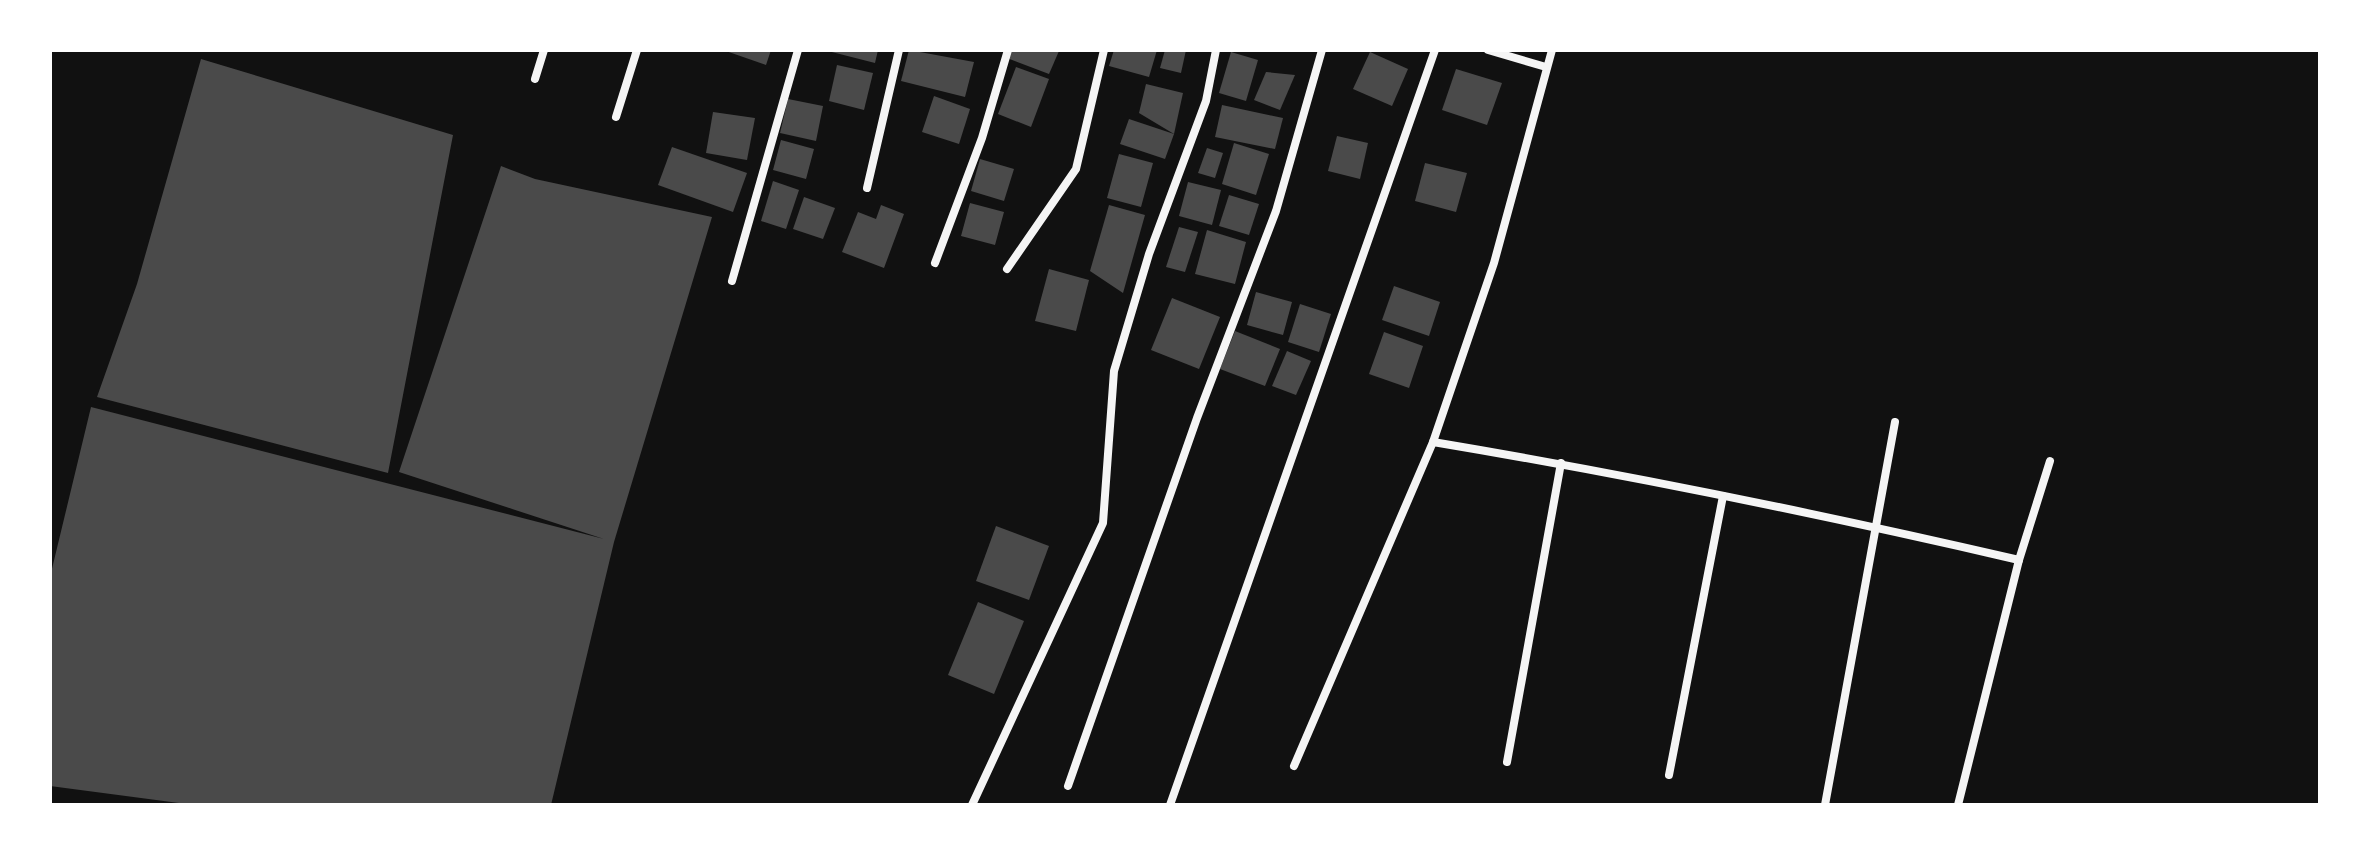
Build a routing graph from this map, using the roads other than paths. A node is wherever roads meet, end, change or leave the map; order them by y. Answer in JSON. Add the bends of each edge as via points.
{"nodes":[{"id":1,"x":544,"y":50,"type":"edge"},
{"id":2,"x":637,"y":50,"type":"edge"},
{"id":3,"x":798,"y":50,"type":"edge"},
{"id":4,"x":899,"y":50,"type":"edge"},
{"id":5,"x":1008,"y":50,"type":"edge"},
{"id":6,"x":1104,"y":50,"type":"edge"},
{"id":7,"x":1216,"y":50,"type":"edge"},
{"id":8,"x":1322,"y":50,"type":"edge"},
{"id":9,"x":1435,"y":50,"type":"edge"},
{"id":10,"x":1488,"y":50,"type":"edge"},
{"id":11,"x":1552,"y":50,"type":"edge"},
{"id":12,"x":1546,"y":67,"type":"junction"},
{"id":13,"x":535,"y":79,"type":"dead end"},
{"id":14,"x":616,"y":117,"type":"dead end"},
{"id":15,"x":867,"y":188,"type":"dead end"},
{"id":16,"x":935,"y":263,"type":"dead end"},
{"id":17,"x":1007,"y":269,"type":"dead end"},
{"id":18,"x":732,"y":281,"type":"dead end"},
{"id":19,"x":1895,"y":422,"type":"dead end"},
{"id":20,"x":1433,"y":442,"type":"junction"},
{"id":21,"x":2050,"y":461,"type":"dead end"},
{"id":22,"x":1561,"y":463,"type":"junction"},
{"id":23,"x":1723,"y":496,"type":"junction"},
{"id":24,"x":1874,"y":526,"type":"junction"},
{"id":25,"x":2019,"y":560,"type":"junction"},
{"id":26,"x":1507,"y":762,"type":"dead end"},
{"id":27,"x":1294,"y":766,"type":"dead end"},
{"id":28,"x":1669,"y":775,"type":"dead end"},
{"id":29,"x":1068,"y":786,"type":"dead end"},
{"id":30,"x":972,"y":805,"type":"edge"},
{"id":31,"x":1170,"y":805,"type":"edge"},
{"id":32,"x":1825,"y":805,"type":"edge"},
{"id":33,"x":1958,"y":805,"type":"edge"}],
"edges":[{"from":1,"to":13,"type":"street"},
{"from":2,"to":14,"type":"street"},
{"from":3,"to":18,"type":"street"},
{"from":4,"to":15,"type":"street"},
{"from":5,"to":16,"type":"street"},
{"from":6,"to":17,"type":"street","via":[[1076,169]]},
{"from":7,"to":30,"type":"street","via":[[1206,101],[1149,254],[1114,371],[1103,523]]},
{"from":8,"to":29,"type":"street","via":[[1276,211]]},
{"from":9,"to":31,"type":"street"},
{"from":10,"to":12,"type":"street"},
{"from":11,"to":12,"type":"street"},
{"from":12,"to":20,"type":"street","via":[[1494,263]]},
{"from":19,"to":24,"type":"street"},
{"from":20,"to":22,"type":"street"},
{"from":20,"to":27,"type":"street"},
{"from":21,"to":25,"type":"street"},
{"from":22,"to":23,"type":"street"},
{"from":22,"to":26,"type":"street"},
{"from":23,"to":24,"type":"street"},
{"from":23,"to":28,"type":"street"},
{"from":24,"to":25,"type":"street"},
{"from":24,"to":32,"type":"street"},
{"from":25,"to":33,"type":"street"}]}
